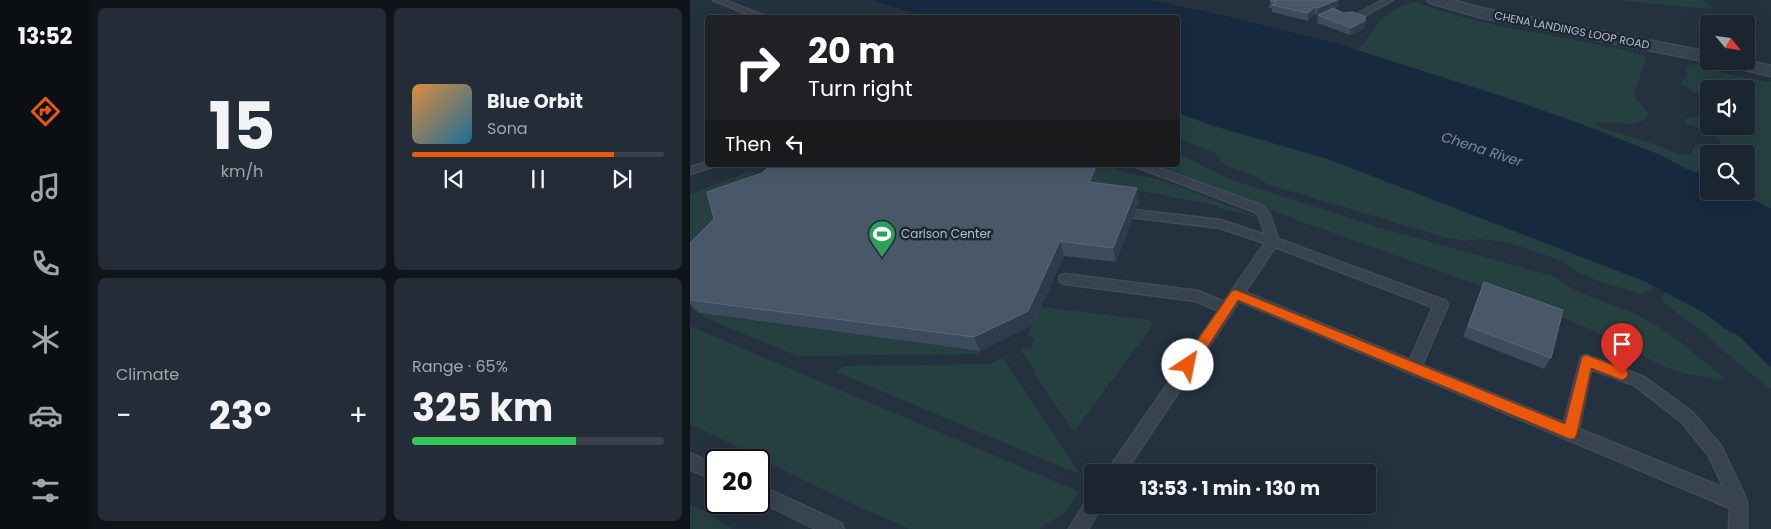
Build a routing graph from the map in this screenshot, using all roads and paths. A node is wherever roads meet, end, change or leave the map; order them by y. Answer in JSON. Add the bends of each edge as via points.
{"nodes":[{"id":1,"x":717,"y":0,"type":"edge"},
{"id":2,"x":1389,"y":0,"type":"edge"},
{"id":3,"x":1435,"y":0,"type":"edge"},
{"id":4,"x":758,"y":15,"type":"edge"},
{"id":5,"x":1354,"y":18,"type":"edge"},
{"id":6,"x":1700,"y":55,"type":"edge"},
{"id":7,"x":1755,"y":67,"type":"edge"},
{"id":8,"x":1771,"y":71,"type":"edge"},
{"id":9,"x":705,"y":166,"type":"edge"},
{"id":10,"x":1147,"y":167,"type":"edge"},
{"id":11,"x":690,"y":171,"type":"edge"},
{"id":12,"x":1134,"y":214,"type":"edge"},
{"id":13,"x":1273,"y":241,"type":"junction"},
{"id":14,"x":1065,"y":279,"type":"dead end"},
{"id":15,"x":1236,"y":294,"type":"junction"},
{"id":16,"x":1226,"y":309,"type":"junction"},
{"id":17,"x":1414,"y":368,"type":"junction"},
{"id":18,"x":1570,"y":433,"type":"junction"},
{"id":19,"x":690,"y":460,"type":"edge"},
{"id":20,"x":1121,"y":464,"type":"edge"},
{"id":21,"x":705,"y":468,"type":"edge"},
{"id":22,"x":770,"y":498,"type":"edge"},
{"id":23,"x":1739,"y":503,"type":"junction"},
{"id":24,"x":1088,"y":514,"type":"edge"},
{"id":25,"x":835,"y":529,"type":"edge"},
{"id":26,"x":1078,"y":529,"type":"edge"},
{"id":27,"x":1738,"y":529,"type":"edge"}],
"edges":[{"from":1,"to":4,"type":"lane"},
{"from":2,"to":5,"type":"lane"},
{"from":3,"to":6,"type":"street","name":"CHENA LANDINGS LOOP ROAD","via":[[1488,14]]},
{"from":7,"to":8,"type":"street"},
{"from":9,"to":11,"type":"lane"},
{"from":10,"to":13,"type":"lane","via":[[1258,209],[1264,215]]},
{"from":12,"to":13,"type":"lane","via":[[1221,224]]},
{"from":13,"to":15,"type":"lane"},
{"from":13,"to":17,"type":"lane","via":[[1441,305]]},
{"from":14,"to":16,"type":"lane","via":[[1198,296]]},
{"from":15,"to":16,"type":"lane"},
{"from":15,"to":17,"type":"lane"},
{"from":16,"to":20,"type":"lane"},
{"from":17,"to":18,"type":"lane"},
{"from":18,"to":23,"type":"lane"},
{"from":18,"to":23,"type":"lane","via":[[1586,361],[1640,381],[1687,417],[1715,452]]},
{"from":19,"to":21,"type":"lane"},
{"from":22,"to":25,"type":"lane"},
{"from":23,"to":27,"type":"lane"},
{"from":24,"to":26,"type":"lane"}]}
